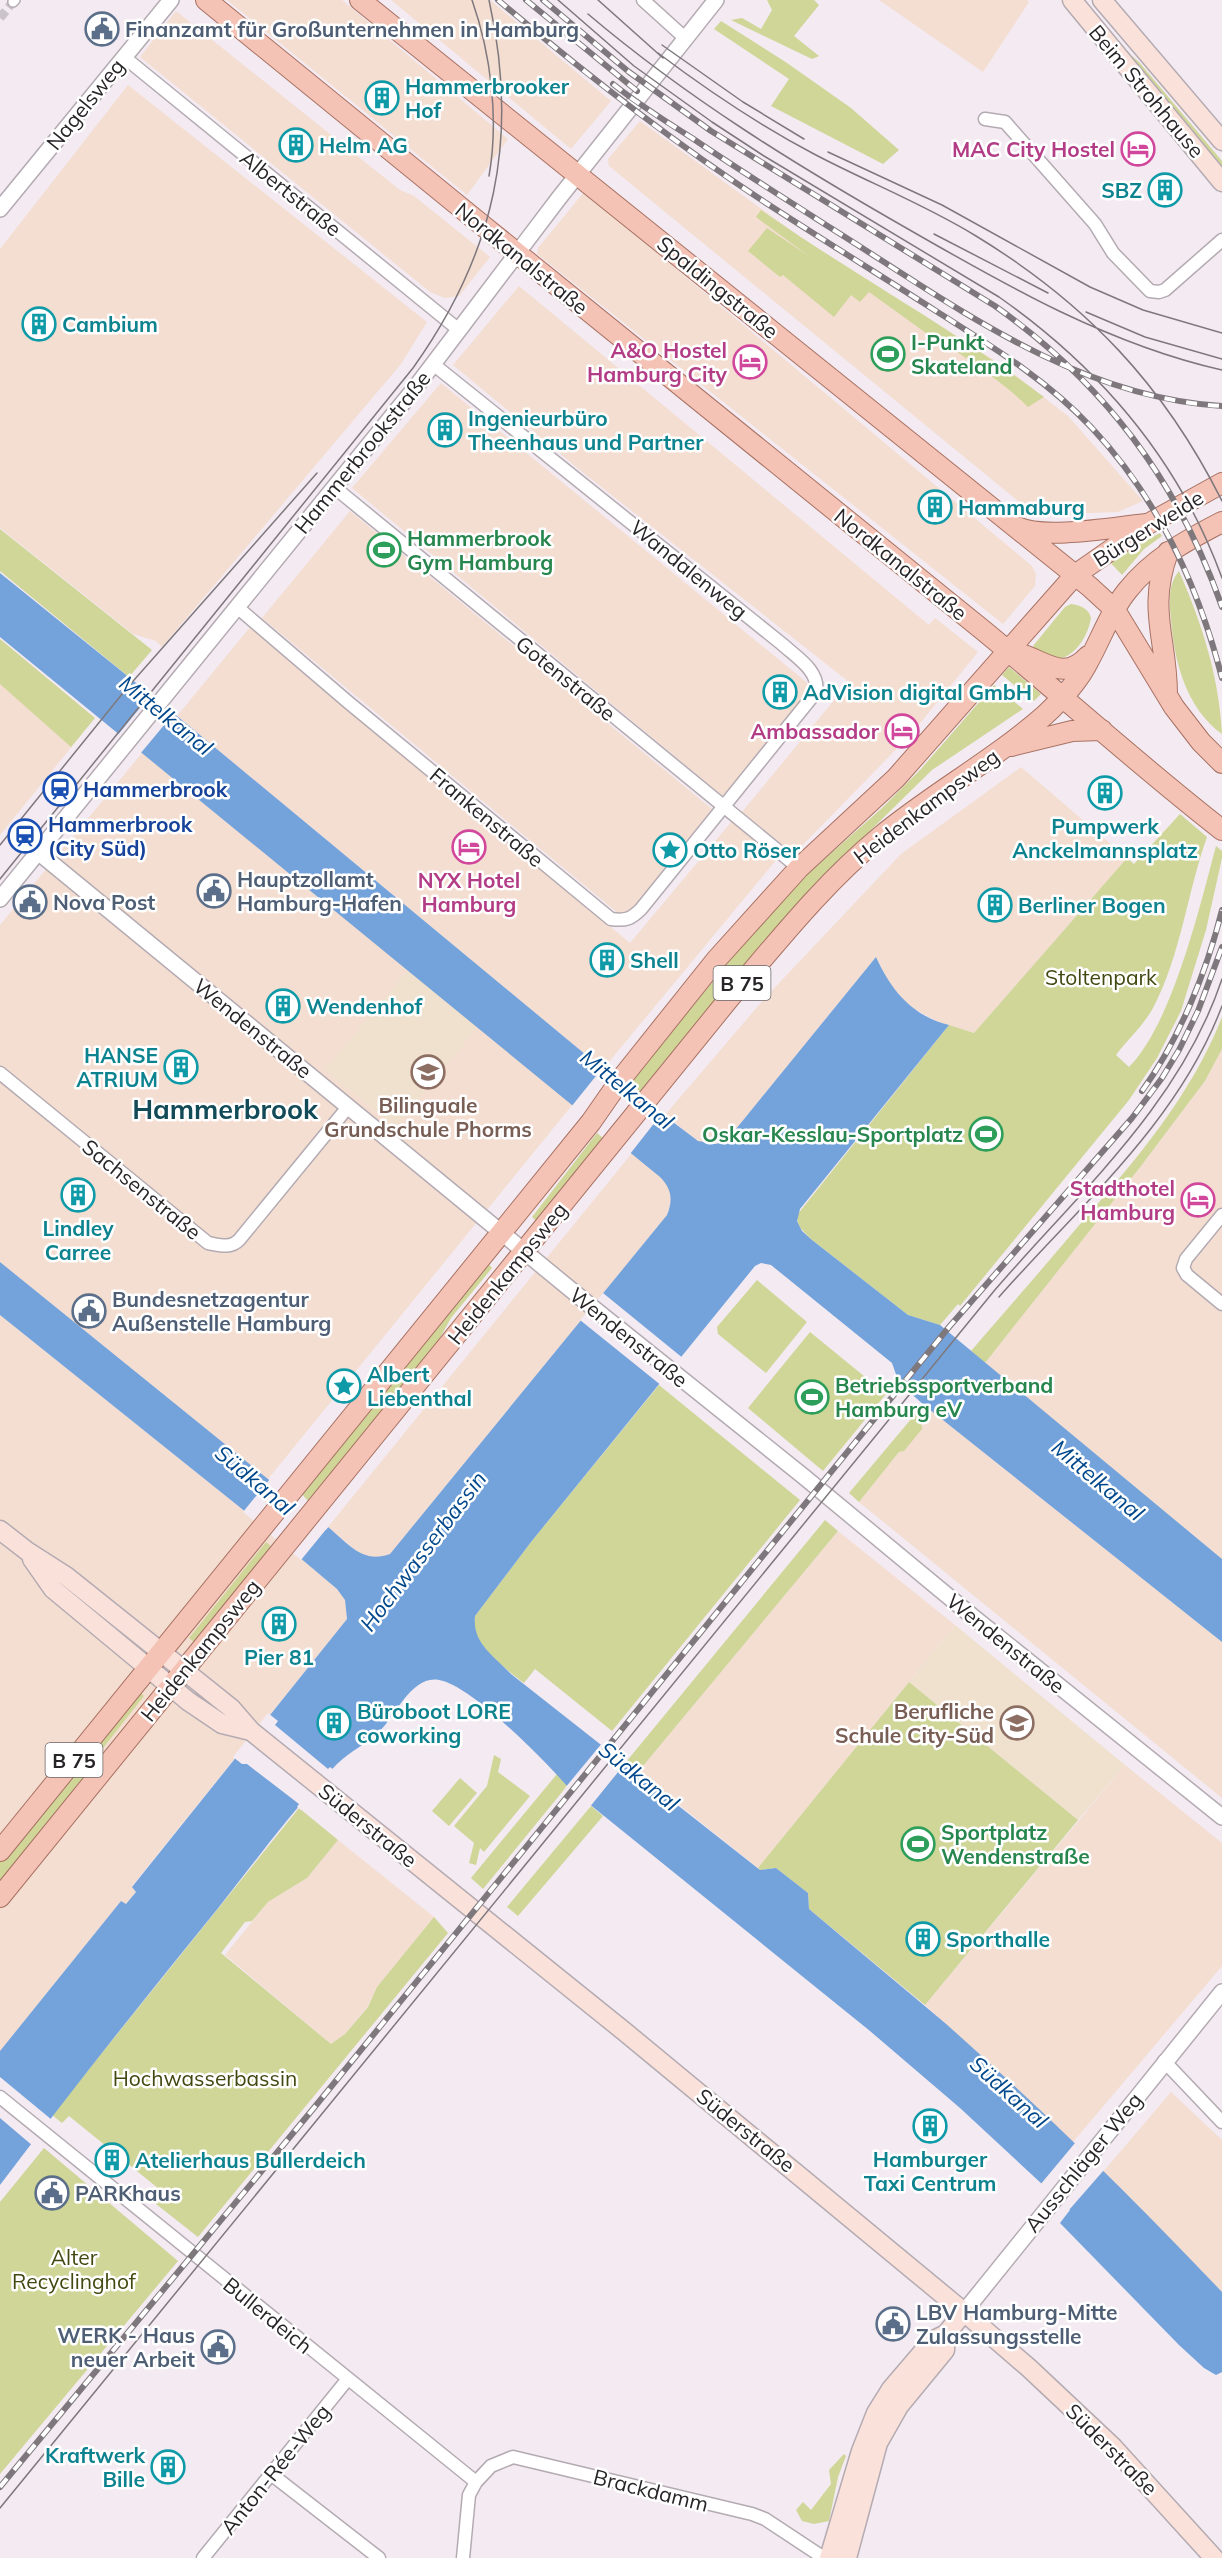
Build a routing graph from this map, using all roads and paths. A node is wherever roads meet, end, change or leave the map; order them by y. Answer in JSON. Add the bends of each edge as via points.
{"nodes":[{"id":1,"x":171,"y":0,"type":"edge"},
{"id":2,"x":206,"y":0,"type":"edge"},
{"id":3,"x":360,"y":0,"type":"edge"},
{"id":4,"x":643,"y":0,"type":"edge"},
{"id":5,"x":716,"y":0,"type":"edge"},
{"id":6,"x":1072,"y":0,"type":"edge"},
{"id":7,"x":1102,"y":0,"type":"edge"},
{"id":8,"x":685,"y":38,"type":"junction"},
{"id":9,"x":124,"y":57,"type":"junction"},
{"id":10,"x":985,"y":119,"type":"dead end"},
{"id":11,"x":1222,"y":141,"type":"edge"},
{"id":12,"x":577,"y":174,"type":"junction"},
{"id":13,"x":1222,"y":182,"type":"edge"},
{"id":14,"x":0,"y":209,"type":"edge"},
{"id":15,"x":1222,"y":240,"type":"edge"},
{"id":16,"x":516,"y":253,"type":"junction"},
{"id":17,"x":459,"y":330,"type":"junction"},
{"id":18,"x":433,"y":364,"type":"junction"},
{"id":19,"x":1222,"y":483,"type":"edge"},
{"id":20,"x":334,"y":487,"type":"junction"},
{"id":21,"x":1222,"y":522,"type":"edge"},
{"id":22,"x":1149,"y":524,"type":"junction"},
{"id":23,"x":1013,"y":525,"type":"junction"},
{"id":24,"x":1168,"y":552,"type":"junction"},
{"id":25,"x":1075,"y":575,"type":"junction"},
{"id":26,"x":237,"y":607,"type":"junction"},
{"id":27,"x":1115,"y":610,"type":"junction"},
{"id":28,"x":1094,"y":649,"type":"junction"},
{"id":29,"x":1009,"y":651,"type":"junction"},
{"id":30,"x":1167,"y":695,"type":"junction"},
{"id":31,"x":1062,"y":698,"type":"junction"},
{"id":32,"x":1102,"y":730,"type":"junction"},
{"id":33,"x":1003,"y":748,"type":"junction"},
{"id":34,"x":1222,"y":763,"type":"edge"},
{"id":35,"x":724,"y":806,"type":"junction"},
{"id":36,"x":1222,"y":830,"type":"edge"},
{"id":37,"x":38,"y":852,"type":"junction"},
{"id":38,"x":798,"y":868,"type":"junction"},
{"id":39,"x":0,"y":899,"type":"edge"},
{"id":40,"x":0,"y":1073,"type":"edge"},
{"id":41,"x":348,"y":1107,"type":"junction"},
{"id":42,"x":1222,"y":1215,"type":"edge"},
{"id":43,"x":501,"y":1232,"type":"junction"},
{"id":44,"x":524,"y":1251,"type":"junction"},
{"id":45,"x":1222,"y":1304,"type":"edge"},
{"id":46,"x":0,"y":1530,"type":"edge"},
{"id":47,"x":155,"y":1660,"type":"junction"},
{"id":48,"x":184,"y":1671,"type":"junction"},
{"id":49,"x":171,"y":1687,"type":"junction"},
{"id":50,"x":251,"y":1731,"type":"junction"},
{"id":51,"x":1222,"y":1817,"type":"edge"},
{"id":52,"x":0,"y":1851,"type":"edge"},
{"id":53,"x":0,"y":1897,"type":"edge"},
{"id":54,"x":1222,"y":1992,"type":"edge"},
{"id":55,"x":1164,"y":2061,"type":"junction"},
{"id":56,"x":0,"y":2097,"type":"edge"},
{"id":57,"x":1222,"y":2122,"type":"edge"},
{"id":58,"x":964,"y":2312,"type":"junction"},
{"id":59,"x":946,"y":2334,"type":"junction"},
{"id":60,"x":347,"y":2380,"type":"junction"},
{"id":61,"x":271,"y":2474,"type":"junction"},
{"id":62,"x":476,"y":2482,"type":"junction"},
{"id":63,"x":203,"y":2558,"type":"edge"},
{"id":64,"x":379,"y":2558,"type":"edge"},
{"id":65,"x":463,"y":2558,"type":"edge"},
{"id":66,"x":824,"y":2558,"type":"edge"},
{"id":67,"x":829,"y":2558,"type":"edge"},
{"id":68,"x":847,"y":2558,"type":"edge"},
{"id":69,"x":1214,"y":2558,"type":"edge"}],
"edges":[{"from":1,"to":9,"type":"street","name":"Nagelsweg"},
{"from":2,"to":16,"type":"main road","name":"Nordkanalstraße"},
{"from":3,"to":12,"type":"main road","name":"Spaldingstraße"},
{"from":4,"to":8,"type":"street"},
{"from":5,"to":8,"type":"street","name":"Hammerbrookstraße"},
{"from":6,"to":13,"type":"main road","name":"Beim Strohhause"},
{"from":7,"to":11,"type":"main road","name":"Beim Strohhause"},
{"from":8,"to":12,"type":"street","name":"Hammerbrookstraße"},
{"from":9,"to":14,"type":"street","name":"Nagelsweg"},
{"from":9,"to":17,"type":"street","name":"Albertstraße"},
{"from":10,"to":15,"type":"street","via":[[1005,122],[1095,224],[1113,253],[1150,291],[1165,290]]},
{"from":12,"to":16,"type":"street","name":"Hammerbrookstraße"},
{"from":12,"to":23,"type":"main road","name":"Spaldingstraße"},
{"from":16,"to":17,"type":"street","name":"Hammerbrookstraße"},
{"from":16,"to":29,"type":"main road","name":"Nordkanalstraße"},
{"from":17,"to":18,"type":"street","name":"Hammerbrookstraße"},
{"from":18,"to":20,"type":"street","name":"Hammerbrookstraße"},
{"from":18,"to":35,"type":"street","name":"Wandalenweg","via":[[813,672],[816,692]]},
{"from":19,"to":22,"type":"main road","name":"Bürgerweide","number":"B 75"},
{"from":20,"to":26,"type":"street","name":"Hammerbrookstraße"},
{"from":20,"to":35,"type":"street","name":"Gotenstraße"},
{"from":21,"to":24,"type":"main road","name":"Bürgerweide","number":"B 75"},
{"from":22,"to":23,"type":"main road","via":[[1033,532]]},
{"from":22,"to":25,"type":"main road","name":"Bürgerweide","number":"B 75"},
{"from":23,"to":25,"type":"main road","name":"Spaldingstraße"},
{"from":24,"to":27,"type":"main road","name":"Bürgerweide","number":"B 75","via":[[1138,579]]},
{"from":24,"to":30,"type":"main road","via":[[1157,604]]},
{"from":25,"to":27,"type":"main road","name":"Spaldingstraße"},
{"from":25,"to":29,"type":"main road","number":"B 75"},
{"from":26,"to":35,"type":"street","name":"Frankenstraße","via":[[611,919],[624,921],[637,913]]},
{"from":26,"to":37,"type":"street","name":"Hammerbrookstraße"},
{"from":27,"to":28,"type":"main road","number":"B 75"},
{"from":27,"to":30,"type":"main road","name":"Spaldingstraße"},
{"from":28,"to":29,"type":"main road","via":[[1076,665],[1059,670]]},
{"from":28,"to":31,"type":"main road","number":"B 75","via":[[1083,672]]},
{"from":29,"to":31,"type":"main road","name":"Nordkanalstraße"},
{"from":29,"to":38,"type":"main road","name":"Heidenkampsweg","number":"B 75","via":[[896,778]]},
{"from":30,"to":34,"type":"main road","name":"Spaldingstraße"},
{"from":31,"to":32,"type":"main road","name":"Nordkanalstraße"},
{"from":31,"to":33,"type":"main road","name":"Heidenkampsweg","number":"B 75"},
{"from":32,"to":33,"type":"main road","via":[[1072,731]]},
{"from":32,"to":36,"type":"main road","name":"Nordkanalstraße"},
{"from":33,"to":44,"type":"main road","name":"Heidenkampsweg","number":"B 75","via":[[922,804],[842,871],[769,951]]},
{"from":35,"to":38,"type":"street","name":"Gotenstraße"},
{"from":37,"to":39,"type":"street","name":"Hammerbrookstraße"},
{"from":37,"to":41,"type":"street","name":"Wendenstraße"},
{"from":38,"to":43,"type":"main road","name":"Heidenkampsweg","number":"B 75","via":[[716,960]]},
{"from":40,"to":41,"type":"street","name":"Sachsenstraße","via":[[208,1243],[224,1246],[239,1240]]},
{"from":41,"to":43,"type":"street","name":"Wendenstraße"},
{"from":42,"to":45,"type":"street","via":[[1183,1268]]},
{"from":43,"to":44,"type":"street","name":"Wendenstraße"},
{"from":43,"to":47,"type":"main road","name":"Heidenkampsweg","number":"B 75"},
{"from":44,"to":48,"type":"main road","name":"Heidenkampsweg","number":"B 75"},
{"from":44,"to":51,"type":"street","name":"Wendenstraße"},
{"from":46,"to":47,"type":"main road","name":"Süderstraße","via":[[66,1576]]},
{"from":47,"to":48,"type":"main road","name":"Süderstraße"},
{"from":47,"to":49,"type":"main road","name":"Süderstraße"},
{"from":47,"to":52,"type":"main road","name":"Heidenkampsweg","number":"B 75"},
{"from":48,"to":49,"type":"main road","name":"Heidenkampsweg","number":"B 75"},
{"from":48,"to":50,"type":"main road","name":"Süderstraße","via":[[231,1708]]},
{"from":49,"to":50,"type":"main road","name":"Süderstraße","via":[[222,1724]]},
{"from":49,"to":53,"type":"main road","name":"Heidenkampsweg","number":"B 75"},
{"from":50,"to":58,"type":"main road","name":"Süderstraße"},
{"from":54,"to":55,"type":"street","name":"Ausschläger Weg"},
{"from":55,"to":57,"type":"street"},
{"from":55,"to":58,"type":"street","name":"Ausschläger Weg"},
{"from":56,"to":60,"type":"street","name":"Bullerdeich"},
{"from":58,"to":59,"type":"main road","name":"Ausschläger Weg"},
{"from":58,"to":69,"type":"main road","name":"Süderstraße","via":[[1113,2447]]},
{"from":59,"to":67,"type":"main road","name":"Ausschläger Weg","via":[[932,2341],[876,2413]]},
{"from":59,"to":68,"type":"main road","name":"Ausschläger Weg","via":[[945,2350],[900,2406],[878,2443]]},
{"from":60,"to":61,"type":"street","name":"Anton-Rée-Weg"},
{"from":60,"to":62,"type":"street","name":"Bullerdeich"},
{"from":61,"to":63,"type":"street","name":"Anton-Rée-Weg"},
{"from":61,"to":64,"type":"street"},
{"from":62,"to":65,"type":"street","via":[[469,2495]]},
{"from":62,"to":66,"type":"street","name":"Brackdamm","via":[[491,2466],[513,2457],[752,2514]]}]}
